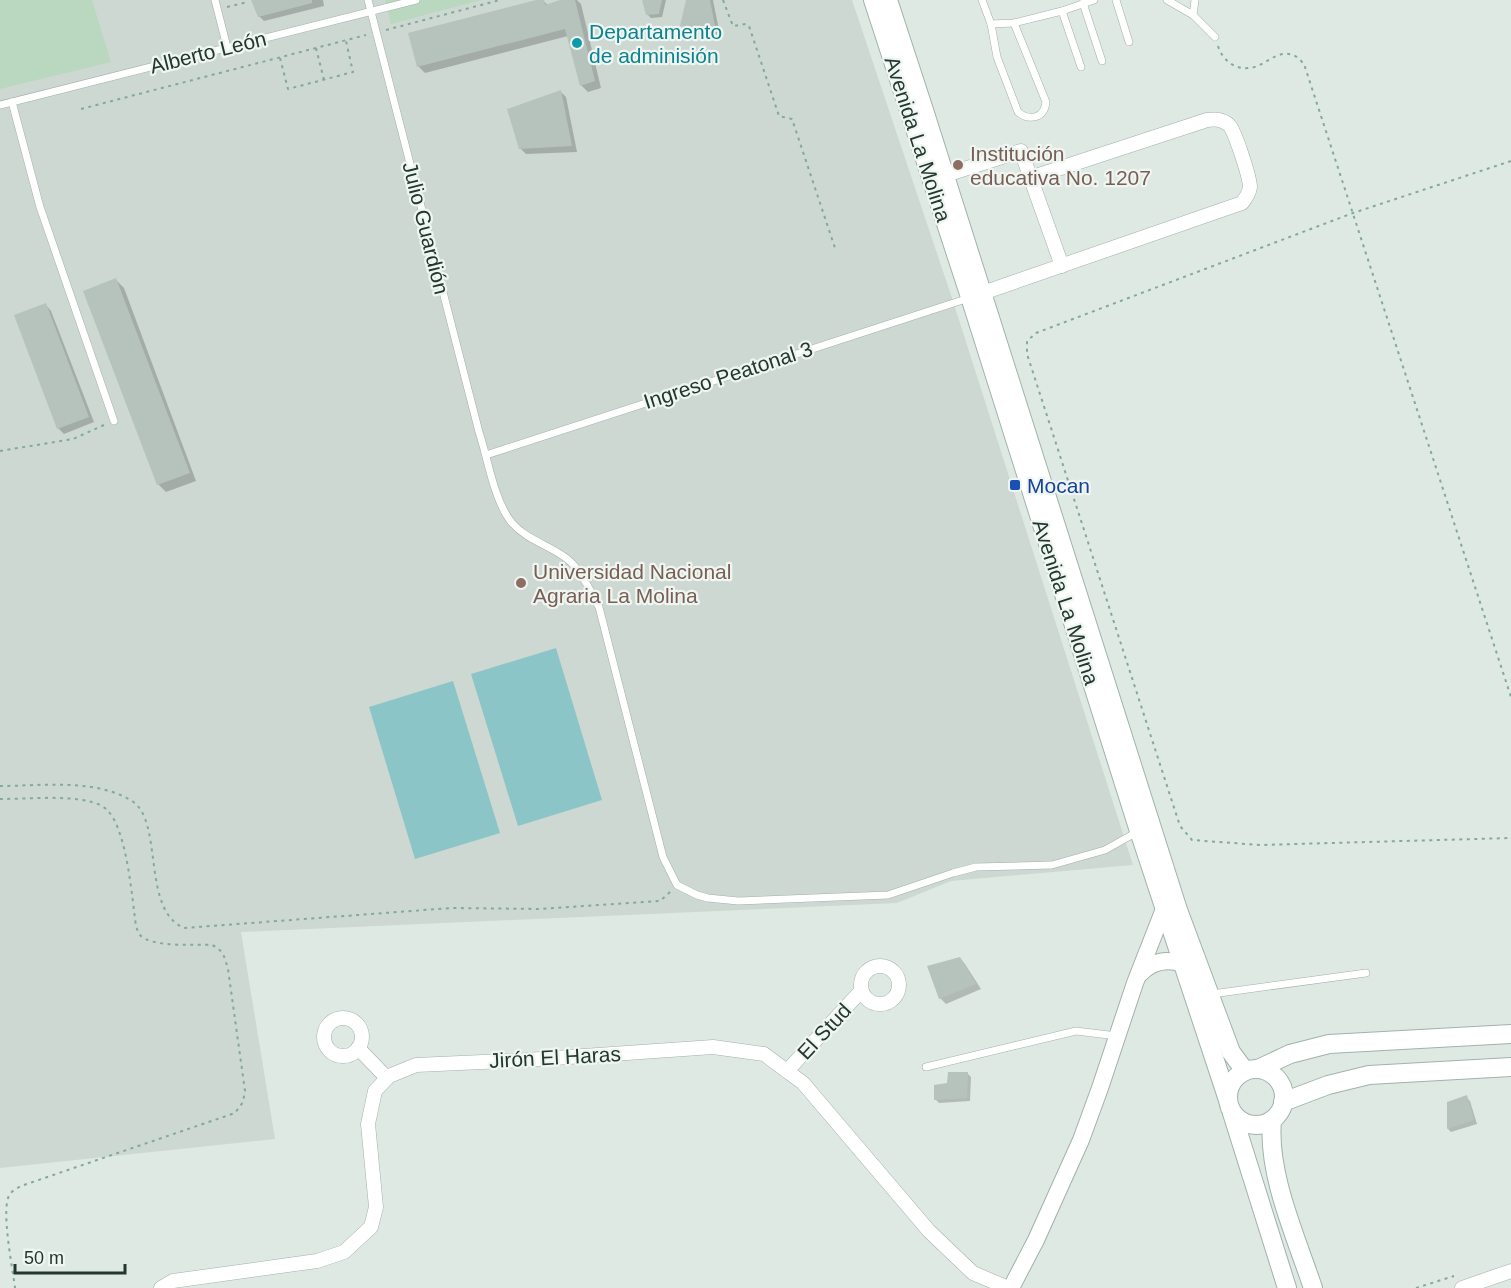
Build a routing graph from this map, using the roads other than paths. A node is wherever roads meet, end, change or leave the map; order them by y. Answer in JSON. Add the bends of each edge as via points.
{"nodes":[{"id":1,"x":215,"y":0,"type":"edge"},
{"id":2,"x":368,"y":0,"type":"edge"},
{"id":3,"x":416,"y":0,"type":"edge"},
{"id":4,"x":873,"y":0,"type":"edge"},
{"id":5,"x":888,"y":0,"type":"edge"},
{"id":6,"x":982,"y":0,"type":"edge"},
{"id":7,"x":1094,"y":0,"type":"edge"},
{"id":8,"x":1116,"y":0,"type":"edge"},
{"id":9,"x":1167,"y":0,"type":"edge"},
{"id":10,"x":1195,"y":0,"type":"edge"},
{"id":11,"x":1083,"y":3,"type":"junction"},
{"id":12,"x":371,"y":11,"type":"junction"},
{"id":13,"x":1062,"y":11,"type":"junction"},
{"id":14,"x":1193,"y":15,"type":"junction"},
{"id":15,"x":1014,"y":23,"type":"junction"},
{"id":16,"x":991,"y":24,"type":"junction"},
{"id":17,"x":1215,"y":37,"type":"road end"},
{"id":18,"x":1129,"y":42,"type":"dead end"},
{"id":19,"x":227,"y":47,"type":"junction"},
{"id":20,"x":1102,"y":61,"type":"dead end"},
{"id":21,"x":1081,"y":67,"type":"dead end"},
{"id":22,"x":12,"y":102,"type":"junction"},
{"id":23,"x":0,"y":105,"type":"edge"},
{"id":24,"x":938,"y":178,"type":"junction"},
{"id":25,"x":1030,"y":178,"type":"junction"},
{"id":26,"x":1062,"y":266,"type":"junction"},
{"id":27,"x":976,"y":295,"type":"junction"},
{"id":28,"x":114,"y":421,"type":"road end"},
{"id":29,"x":486,"y":455,"type":"junction"},
{"id":30,"x":1139,"y":831,"type":"junction"},
{"id":31,"x":1171,"y":910,"type":"junction"},
{"id":32,"x":1183,"y":964,"type":"junction"},
{"id":33,"x":1366,"y":973,"type":"dead end"},
{"id":34,"x":1135,"y":983,"type":"junction"},
{"id":35,"x":861,"y":991,"type":"dead end"},
{"id":36,"x":1210,"y":994,"type":"junction"},
{"id":37,"x":1511,"y":1034,"type":"edge"},
{"id":38,"x":1118,"y":1036,"type":"junction"},
{"id":39,"x":358,"y":1048,"type":"dead end"},
{"id":40,"x":926,"y":1067,"type":"dead end"},
{"id":41,"x":1511,"y":1067,"type":"edge"},
{"id":42,"x":1252,"y":1070,"type":"junction"},
{"id":43,"x":787,"y":1071,"type":"junction"},
{"id":44,"x":387,"y":1078,"type":"junction"},
{"id":45,"x":1283,"y":1102,"type":"junction"},
{"id":46,"x":1230,"y":1106,"type":"junction"},
{"id":47,"x":1272,"y":1120,"type":"junction"},
{"id":48,"x":1511,"y":1271,"type":"edge"},
{"id":49,"x":161,"y":1288,"type":"edge"},
{"id":50,"x":1010,"y":1288,"type":"edge"},
{"id":51,"x":1287,"y":1288,"type":"edge"},
{"id":52,"x":1313,"y":1288,"type":"edge"},
{"id":53,"x":1462,"y":1288,"type":"edge"}],
"edges":[{"from":1,"to":19,"type":"lane"},
{"from":2,"to":12,"type":"lane","name":"Julio Guardión"},
{"from":3,"to":12,"type":"lane","name":"Alberto León"},
{"from":4,"to":24,"type":"main road","name":"Avenida La Molina"},
{"from":5,"to":24,"type":"main road","name":"Avenida La Molina"},
{"from":6,"to":16,"type":"lane"},
{"from":7,"to":11,"type":"lane"},
{"from":8,"to":18,"type":"lane"},
{"from":9,"to":14,"type":"lane"},
{"from":10,"to":14,"type":"lane"},
{"from":11,"to":13,"type":"lane"},
{"from":11,"to":20,"type":"lane"},
{"from":12,"to":19,"type":"lane","name":"Alberto León"},
{"from":12,"to":29,"type":"lane","name":"Julio Guardión"},
{"from":13,"to":15,"type":"lane"},
{"from":13,"to":21,"type":"lane"},
{"from":14,"to":17,"type":"lane"},
{"from":15,"to":16,"type":"lane"},
{"from":15,"to":16,"type":"lane","via":[[1046,102],[1042,114],[1030,118],[1018,112]]},
{"from":19,"to":22,"type":"lane","name":"Alberto León"},
{"from":22,"to":23,"type":"lane","name":"Alberto León"},
{"from":22,"to":28,"type":"lane","via":[[40,207]]},
{"from":24,"to":25,"type":"street","via":[[1021,151]]},
{"from":24,"to":27,"type":"main road","name":"Avenida La Molina"},
{"from":25,"to":26,"type":"street"},
{"from":25,"to":26,"type":"street","via":[[1207,120],[1223,121],[1232,129],[1249,182],[1249,194],[1242,203]]},
{"from":26,"to":27,"type":"street"},
{"from":27,"to":29,"type":"lane","name":"Ingreso Peatonal 3"},
{"from":27,"to":30,"type":"main road","name":"Avenida La Molina"},
{"from":27,"to":31,"type":"main road","name":"Avenida La Molina"},
{"from":29,"to":30,"type":"lane","name":"Julio Guardión","via":[[511,522],[567,558],[599,607],[663,857],[677,885],[697,896],[738,901],[888,896],[976,867],[1052,865],[1105,850]]},
{"from":30,"to":31,"type":"main road","name":"Avenida La Molina"},
{"from":31,"to":32,"type":"main road","name":"Avenida La Molina"},
{"from":31,"to":34,"type":"street"},
{"from":31,"to":36,"type":"main road","name":"Avenida La Molina"},
{"from":32,"to":34,"type":"street","via":[[1158,962],[1144,969]]},
{"from":32,"to":46,"type":"main road","name":"Avenida La Molina"},
{"from":33,"to":36,"type":"lane"},
{"from":34,"to":38,"type":"street"},
{"from":35,"to":43,"type":"street","name":"El Stud"},
{"from":36,"to":42,"type":"main road","name":"Avenida La Molina","via":[[1231,1052]]},
{"from":37,"to":42,"type":"main road","via":[[1329,1044],[1290,1054]]},
{"from":38,"to":40,"type":"lane","via":[[1076,1031]]},
{"from":38,"to":50,"type":"street","via":[[1073,1160]]},
{"from":39,"to":44,"type":"street"},
{"from":41,"to":45,"type":"main road","via":[[1369,1075],[1328,1084]]},
{"from":42,"to":45,"type":"main road","via":[[1267,1071],[1281,1084]]},
{"from":42,"to":46,"type":"main road","via":[[1233,1080]]},
{"from":43,"to":44,"type":"street","name":"Jirón El Haras","via":[[764,1054],[713,1047],[416,1065]]},
{"from":43,"to":50,"type":"street","name":"Jirón El Haras","via":[[803,1083],[929,1231],[973,1273]]},
{"from":44,"to":49,"type":"street","via":[[375,1091],[368,1124],[376,1207],[371,1227],[344,1252],[317,1261],[173,1281]]},
{"from":45,"to":47,"type":"main road"},
{"from":46,"to":47,"type":"main road","via":[[1241,1122],[1249,1125]]},
{"from":46,"to":51,"type":"main road","name":"Avenida La Molina"},
{"from":47,"to":52,"type":"main road","via":[[1275,1170]]},
{"from":48,"to":53,"type":"street"}]}
